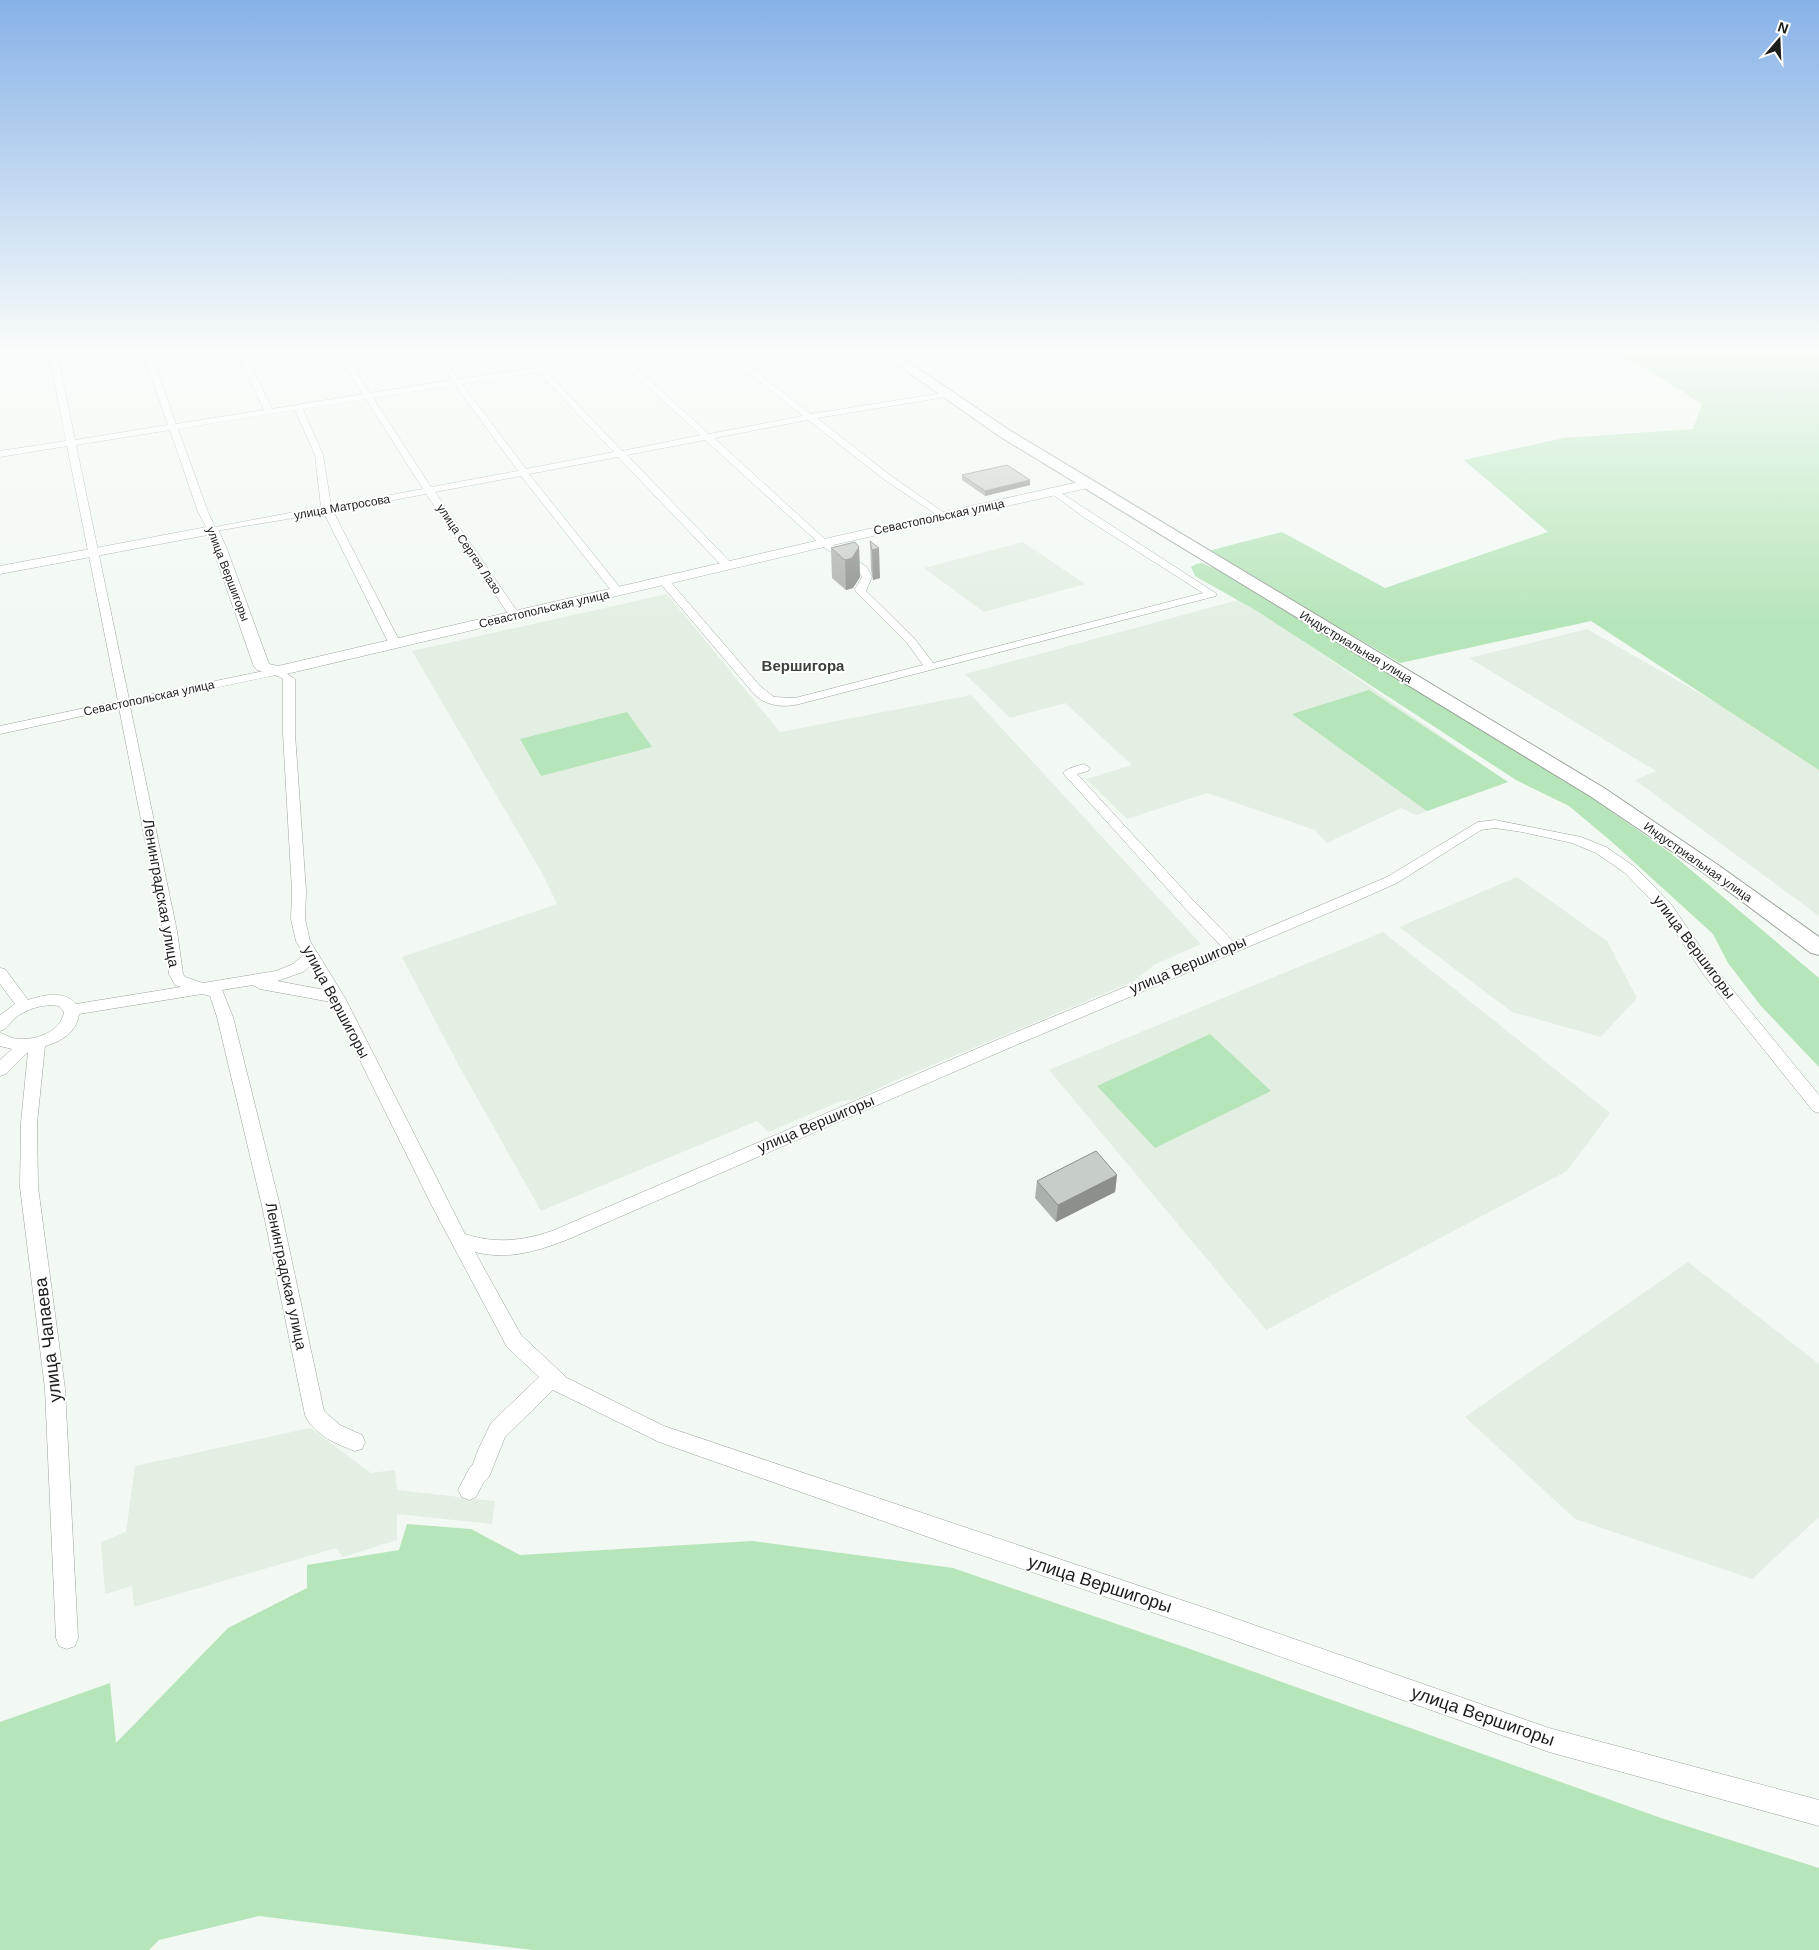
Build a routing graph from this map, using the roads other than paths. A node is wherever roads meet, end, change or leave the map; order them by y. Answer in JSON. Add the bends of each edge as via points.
{"nodes":[{"id":1,"x":64,"y":444,"type":"edge"},
{"id":2,"x":70,"y":444,"type":"edge"},
{"id":3,"x":178,"y":444,"type":"edge"},
{"id":4,"x":314,"y":444,"type":"edge"},
{"id":5,"x":399,"y":444,"type":"edge"},
{"id":6,"x":502,"y":444,"type":"edge"},
{"id":7,"x":609,"y":444,"type":"edge"},
{"id":8,"x":672,"y":444,"type":"edge"},
{"id":9,"x":717,"y":444,"type":"edge"},
{"id":10,"x":844,"y":444,"type":"edge"},
{"id":11,"x":1022,"y":444,"type":"edge"},
{"id":12,"x":0,"y":454,"type":"edge"},
{"id":13,"x":619,"y":454,"type":"junction"},
{"id":14,"x":523,"y":472,"type":"junction"},
{"id":15,"x":1088,"y":484,"type":"junction"},
{"id":16,"x":429,"y":490,"type":"junction"},
{"id":17,"x":1055,"y":492,"type":"junction"},
{"id":18,"x":327,"y":510,"type":"junction"},
{"id":19,"x":943,"y":516,"type":"junction"},
{"id":20,"x":212,"y":530,"type":"junction"},
{"id":21,"x":824,"y":543,"type":"junction"},
{"id":22,"x":92,"y":552,"type":"junction"},
{"id":23,"x":728,"y":566,"type":"junction"},
{"id":24,"x":0,"y":570,"type":"edge"},
{"id":25,"x":664,"y":581,"type":"junction"},
{"id":26,"x":618,"y":592,"type":"junction"},
{"id":27,"x":518,"y":616,"type":"junction"},
{"id":28,"x":395,"y":644,"type":"junction"},
{"id":29,"x":930,"y":667,"type":"junction"},
{"id":30,"x":283,"y":675,"type":"junction"},
{"id":31,"x":124,"y":704,"type":"junction"},
{"id":32,"x":0,"y":730,"type":"edge"},
{"id":33,"x":1084,"y":768,"type":"dead end"},
{"id":34,"x":1231,"y":947,"type":"junction"},
{"id":35,"x":1819,"y":948,"type":"edge"},
{"id":36,"x":313,"y":956,"type":"junction"},
{"id":37,"x":0,"y":973,"type":"edge"},
{"id":38,"x":246,"y":982,"type":"junction"},
{"id":39,"x":205,"y":988,"type":"junction"},
{"id":40,"x":337,"y":998,"type":"junction"},
{"id":41,"x":24,"y":1006,"type":"junction"},
{"id":42,"x":72,"y":1010,"type":"junction"},
{"id":43,"x":0,"y":1026,"type":"edge"},
{"id":44,"x":0,"y":1039,"type":"edge"},
{"id":45,"x":31,"y":1045,"type":"junction"},
{"id":46,"x":0,"y":1070,"type":"edge"},
{"id":47,"x":1819,"y":1107,"type":"edge"},
{"id":48,"x":459,"y":1239,"type":"junction"},
{"id":49,"x":554,"y":1377,"type":"junction"},
{"id":50,"x":355,"y":1442,"type":"dead end"},
{"id":51,"x":469,"y":1490,"type":"dead end"},
{"id":52,"x":67,"y":1638,"type":"dead end"},
{"id":53,"x":1819,"y":1813,"type":"edge"}],
"edges":[{"from":1,"to":12,"type":"street"},
{"from":2,"to":22,"type":"street","name":"Ленинградская улица"},
{"from":3,"to":20,"type":"street","name":"улица Вершигоры"},
{"from":4,"to":18,"type":"street","via":[[319,456]]},
{"from":5,"to":16,"type":"street","name":"улица Сергея Лазо"},
{"from":6,"to":14,"type":"street"},
{"from":7,"to":13,"type":"street"},
{"from":8,"to":13,"type":"street","name":"улица Матросова"},
{"from":9,"to":21,"type":"street"},
{"from":10,"to":19,"type":"street"},
{"from":11,"to":15,"type":"main road","name":"Индустриальная улица"},
{"from":13,"to":14,"type":"street","name":"улица Матросова"},
{"from":13,"to":23,"type":"street"},
{"from":14,"to":16,"type":"street","name":"улица Матросова"},
{"from":14,"to":26,"type":"street"},
{"from":15,"to":17,"type":"street","name":"Севастопольская улица"},
{"from":15,"to":35,"type":"main road","name":"Индустриальная улица","via":[[1597,792],[1711,869]]},
{"from":16,"to":18,"type":"street","name":"улица Матросова"},
{"from":16,"to":27,"type":"street","name":"улица Сергея Лазо","via":[[510,610]]},
{"from":17,"to":19,"type":"street","name":"Севастопольская улица"},
{"from":17,"to":29,"type":"street","via":[[1212,594]]},
{"from":18,"to":20,"type":"street","name":"улица Матросова"},
{"from":18,"to":28,"type":"street"},
{"from":19,"to":21,"type":"street","name":"Севастопольская улица"},
{"from":20,"to":22,"type":"street","name":"улица Матросова"},
{"from":20,"to":30,"type":"street","name":"улица Вершигоры","via":[[262,666]]},
{"from":21,"to":23,"type":"street","name":"Севастопольская улица"},
{"from":21,"to":29,"type":"street","via":[[863,568],[867,577],[861,592],[911,641]]},
{"from":22,"to":24,"type":"street","name":"улица Матросова"},
{"from":22,"to":31,"type":"street","name":"Ленинградская улица"},
{"from":23,"to":25,"type":"street","name":"Севастопольская улица"},
{"from":25,"to":26,"type":"street","name":"Севастопольская улица"},
{"from":25,"to":29,"type":"street","via":[[759,692],[775,702],[799,701]]},
{"from":26,"to":27,"type":"street","name":"Севастопольская улица"},
{"from":27,"to":28,"type":"street","name":"Севастопольская улица"},
{"from":28,"to":30,"type":"street","name":"Севастопольская улица","via":[[308,665]]},
{"from":30,"to":31,"type":"street","name":"Севастопольская улица"},
{"from":30,"to":36,"type":"street","name":"улица Вершигоры","via":[[299,891],[298,918],[303,941]]},
{"from":31,"to":32,"type":"street","name":"Севастопольская улица"},
{"from":31,"to":39,"type":"street","name":"Ленинградская улица","via":[[176,974],[180,981]]},
{"from":33,"to":34,"type":"street","via":[[1069,773]]},
{"from":34,"to":47,"type":"street","name":"улица Вершигоры","via":[[1392,880],[1478,826],[1495,824],[1576,840],[1619,860],[1661,902],[1709,971]]},
{"from":34,"to":48,"type":"street","name":"улица Вершигоры","via":[[540,1243],[510,1249],[476,1246]]},
{"from":36,"to":38,"type":"street","via":[[290,972]]},
{"from":36,"to":40,"type":"street","name":"улица Вершигоры"},
{"from":37,"to":41,"type":"street"},
{"from":38,"to":39,"type":"street"},
{"from":38,"to":40,"type":"street","via":[[307,990]]},
{"from":39,"to":42,"type":"street"},
{"from":39,"to":50,"type":"street","name":"Ленинградская улица","via":[[216,993],[232,1040],[315,1415],[325,1427]]},
{"from":40,"to":48,"type":"street","name":"улица Вершигоры"},
{"from":41,"to":42,"type":"street","via":[[54,1000]]},
{"from":41,"to":43,"type":"street"},
{"from":42,"to":45,"type":"street","via":[[72,1017],[64,1028],[49,1039]]},
{"from":44,"to":45,"type":"street","via":[[6,1044]]},
{"from":45,"to":46,"type":"street"},
{"from":45,"to":52,"type":"street","name":"улица Чапаева","via":[[29,1187],[55,1388]]},
{"from":48,"to":49,"type":"street","name":"улица Вершигоры","via":[[514,1341]]},
{"from":49,"to":51,"type":"street","via":[[498,1430],[482,1470]]},
{"from":49,"to":53,"type":"street","name":"улица Вершигоры","via":[[578,1394],[659,1433],[812,1486],[1549,1740]]}]}
